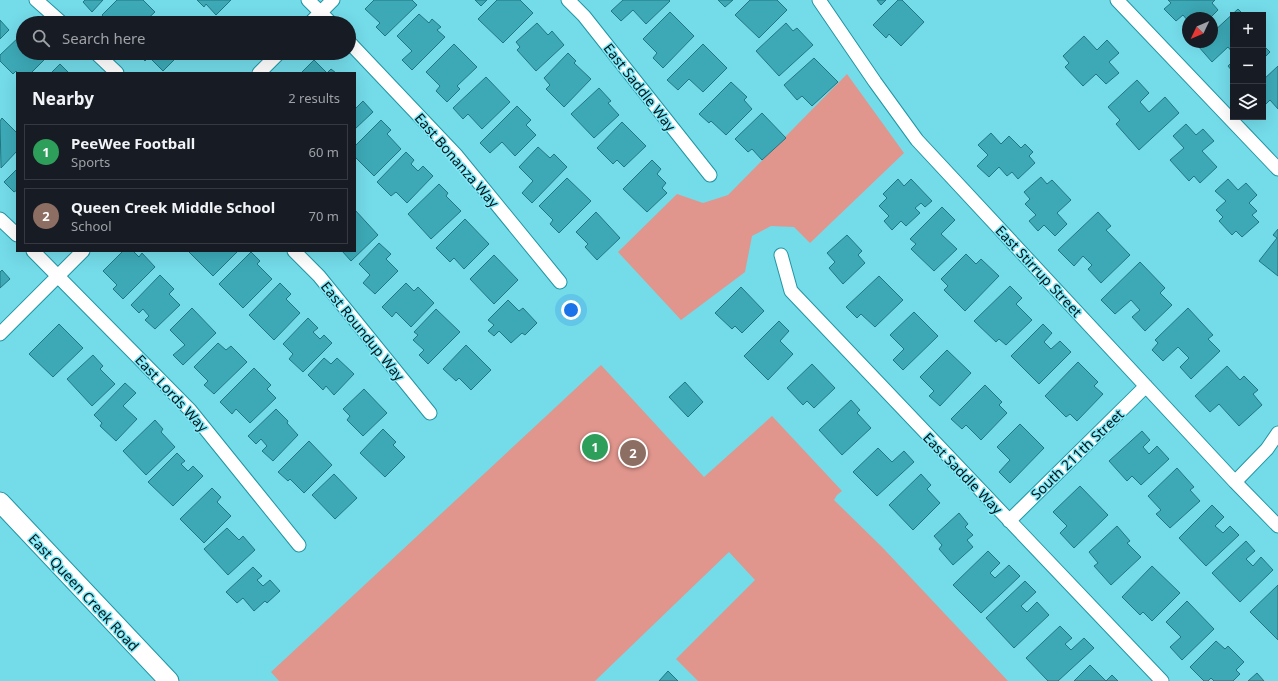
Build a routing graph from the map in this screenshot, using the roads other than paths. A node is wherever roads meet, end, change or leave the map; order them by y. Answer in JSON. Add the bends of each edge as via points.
{"nodes":[{"id":1,"x":36,"y":0,"type":"edge"},
{"id":2,"x":308,"y":0,"type":"edge"},
{"id":3,"x":333,"y":0,"type":"edge"},
{"id":4,"x":568,"y":0,"type":"edge"},
{"id":5,"x":820,"y":0,"type":"edge"},
{"id":6,"x":1117,"y":0,"type":"edge"},
{"id":7,"x":321,"y":12,"type":"junction"},
{"id":8,"x":54,"y":16,"type":"edge"},
{"id":9,"x":317,"y":16,"type":"edge"},
{"id":10,"x":325,"y":16,"type":"edge"},
{"id":11,"x":356,"y":49,"type":"edge"},
{"id":12,"x":104,"y":60,"type":"edge"},
{"id":13,"x":273,"y":60,"type":"edge"},
{"id":14,"x":117,"y":72,"type":"edge"},
{"id":15,"x":260,"y":72,"type":"edge"},
{"id":16,"x":1278,"y":169,"type":"edge"},
{"id":17,"x":710,"y":175,"type":"dead end"},
{"id":18,"x":0,"y":219,"type":"edge"},
{"id":19,"x":16,"y":234,"type":"edge"},
{"id":20,"x":34,"y":252,"type":"edge"},
{"id":21,"x":81,"y":252,"type":"edge"},
{"id":22,"x":295,"y":252,"type":"edge"},
{"id":23,"x":781,"y":255,"type":"dead end"},
{"id":24,"x":58,"y":276,"type":"junction"},
{"id":25,"x":560,"y":282,"type":"dead end"},
{"id":26,"x":0,"y":334,"type":"edge"},
{"id":27,"x":1146,"y":386,"type":"junction"},
{"id":28,"x":430,"y":413,"type":"dead end"},
{"id":29,"x":1278,"y":433,"type":"edge"},
{"id":30,"x":1235,"y":482,"type":"junction"},
{"id":31,"x":0,"y":502,"type":"edge"},
{"id":32,"x":1009,"y":521,"type":"junction"},
{"id":33,"x":1278,"y":526,"type":"edge"},
{"id":34,"x":299,"y":546,"type":"dead end"},
{"id":35,"x":169,"y":681,"type":"edge"},
{"id":36,"x":1162,"y":681,"type":"edge"}],
"edges":[{"from":1,"to":8,"type":"street"},
{"from":2,"to":7,"type":"street"},
{"from":3,"to":7,"type":"street"},
{"from":4,"to":17,"type":"street","name":"East Saddle Way","via":[[584,16]]},
{"from":5,"to":27,"type":"street","name":"East Stirrup Street","via":[[917,140]]},
{"from":6,"to":16,"type":"street"},
{"from":7,"to":9,"type":"street"},
{"from":7,"to":10,"type":"street"},
{"from":11,"to":25,"type":"street","name":"East Bonanza Way","via":[[457,156]]},
{"from":12,"to":14,"type":"street"},
{"from":13,"to":15,"type":"street"},
{"from":18,"to":19,"type":"street"},
{"from":20,"to":24,"type":"street","name":"East Lords Way"},
{"from":21,"to":24,"type":"street"},
{"from":22,"to":28,"type":"street","name":"East Roundup Way","via":[[318,276]]},
{"from":23,"to":32,"type":"street","name":"East Saddle Way","via":[[790,291]]},
{"from":24,"to":26,"type":"street"},
{"from":24,"to":34,"type":"street","name":"East Lords Way","via":[[190,410]]},
{"from":27,"to":30,"type":"street","name":"East Stirrup Street"},
{"from":27,"to":32,"type":"street","name":"South 211th Street"},
{"from":29,"to":30,"type":"street","via":[[1267,449]]},
{"from":30,"to":33,"type":"street","name":"East Stirrup Street"},
{"from":31,"to":35,"type":"main road","name":"East Queen Creek Road"},
{"from":32,"to":36,"type":"street","name":"East Saddle Way"}]}
